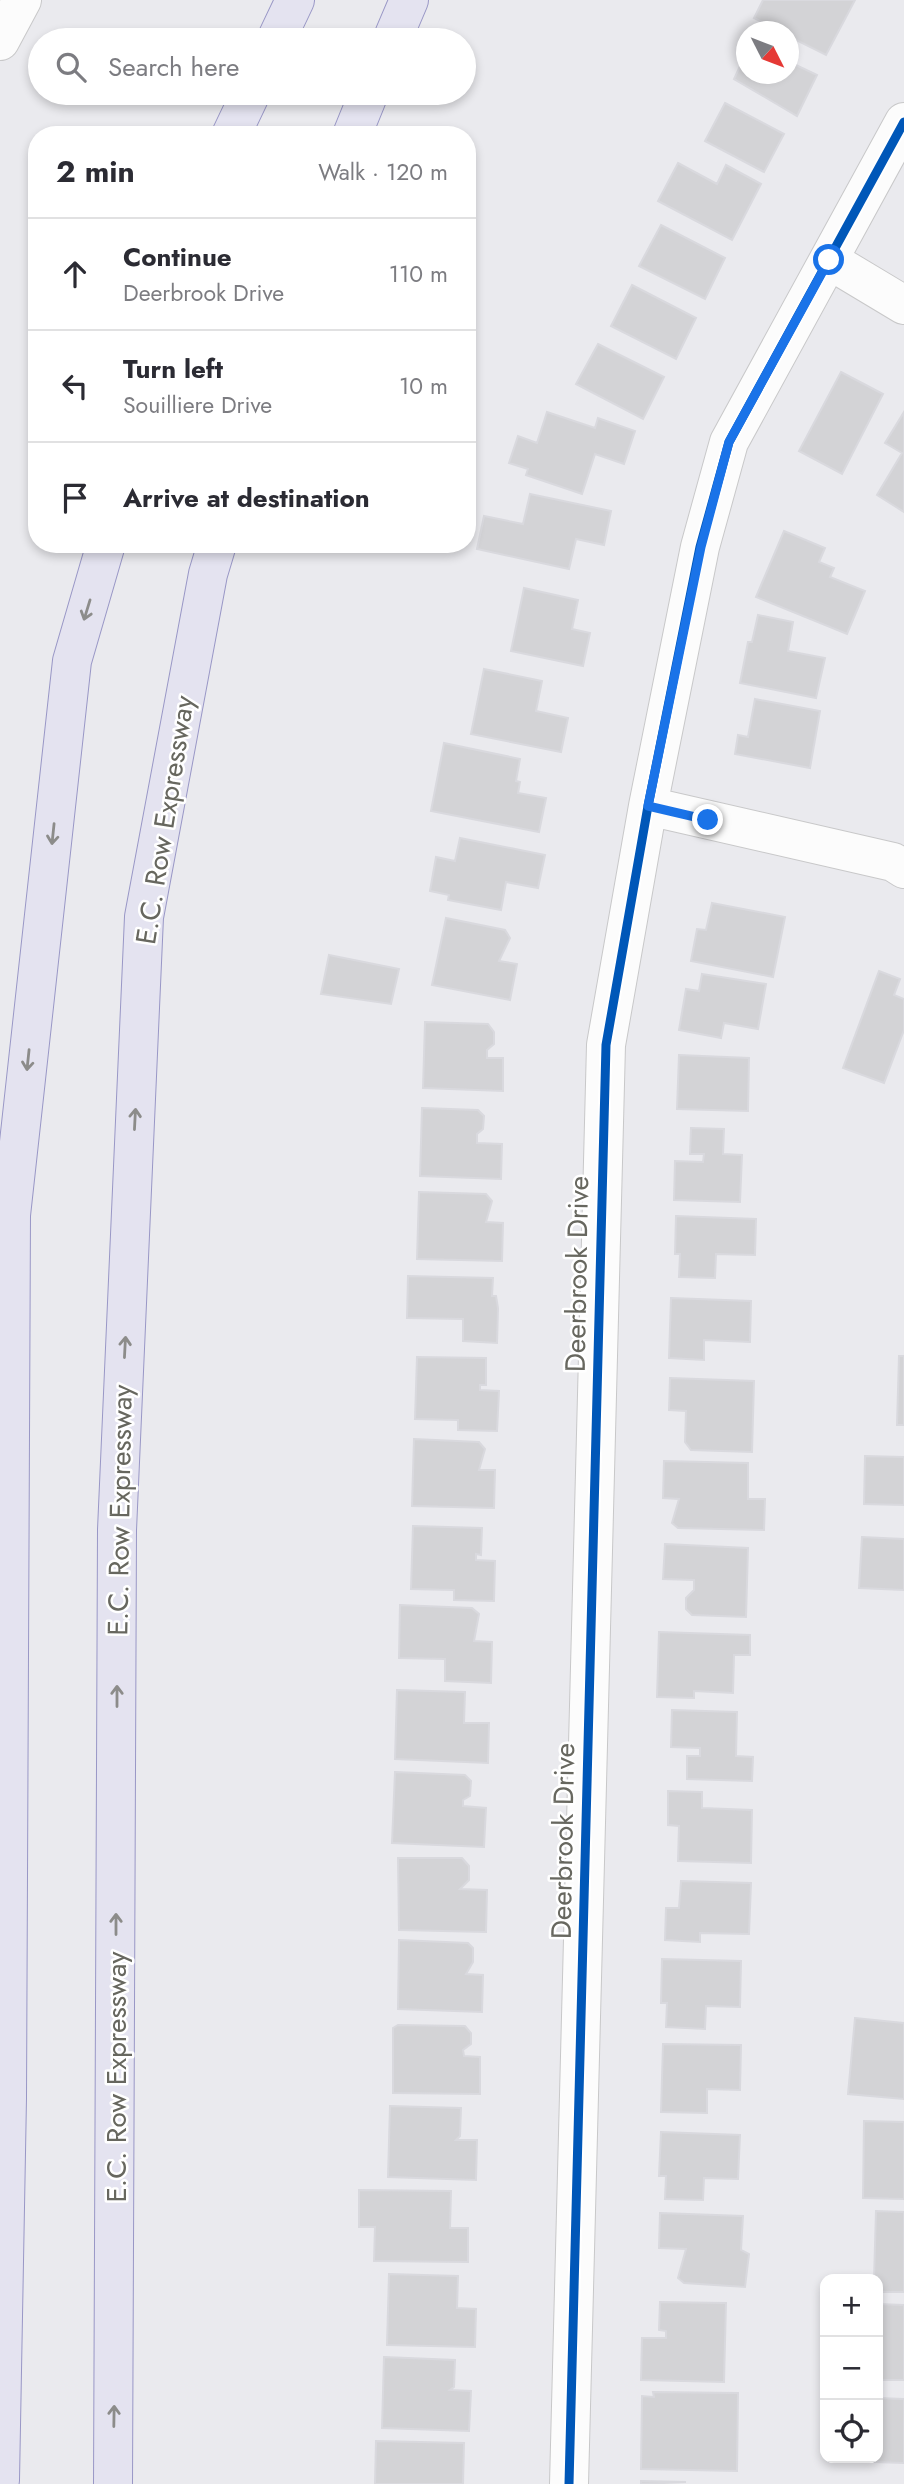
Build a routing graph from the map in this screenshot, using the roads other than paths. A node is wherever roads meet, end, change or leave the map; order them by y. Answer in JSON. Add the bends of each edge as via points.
{"nodes":[{"id":1,"x":22,"y":0,"type":"edge"},
{"id":2,"x":295,"y":0,"type":"edge"},
{"id":3,"x":408,"y":0,"type":"edge"},
{"id":4,"x":282,"y":28,"type":"edge"},
{"id":5,"x":397,"y":28,"type":"edge"},
{"id":6,"x":0,"y":41,"type":"edge"},
{"id":7,"x":245,"y":105,"type":"edge"},
{"id":8,"x":364,"y":105,"type":"edge"},
{"id":9,"x":904,"y":122,"type":"edge"},
{"id":10,"x":235,"y":126,"type":"edge"},
{"id":11,"x":356,"y":126,"type":"edge"},
{"id":12,"x":829,"y":260,"type":"junction"},
{"id":13,"x":904,"y":305,"type":"edge"},
{"id":14,"x":103,"y":553,"type":"edge"},
{"id":15,"x":214,"y":553,"type":"edge"},
{"id":16,"x":648,"y":806,"type":"junction"},
{"id":17,"x":904,"y":869,"type":"edge"},
{"id":18,"x":0,"y":2480,"type":"edge"},
{"id":19,"x":113,"y":2484,"type":"edge"},
{"id":20,"x":569,"y":2484,"type":"edge"}],
"edges":[{"from":1,"to":6,"type":"street"},
{"from":2,"to":4,"type":"highway"},
{"from":3,"to":5,"type":"highway"},
{"from":7,"to":10,"type":"highway"},
{"from":8,"to":11,"type":"highway"},
{"from":9,"to":12,"type":"street","name":"Deerbrook Drive"},
{"from":12,"to":13,"type":"street"},
{"from":12,"to":16,"type":"street","name":"Deerbrook Drive","via":[[729,442],[701,547]]},
{"from":14,"to":18,"type":"highway","one_way":true,"via":[[72,661],[11,1215],[8,2084]]},
{"from":19,"to":15,"type":"highway","name":"E.C. Row Expressway","one_way":true,"via":[[117,1530],[144,917]]},
{"from":16,"to":17,"type":"street","via":[[893,862]]},
{"from":16,"to":20,"type":"street","name":"Deerbrook Drive","via":[[606,1045]]}]}
